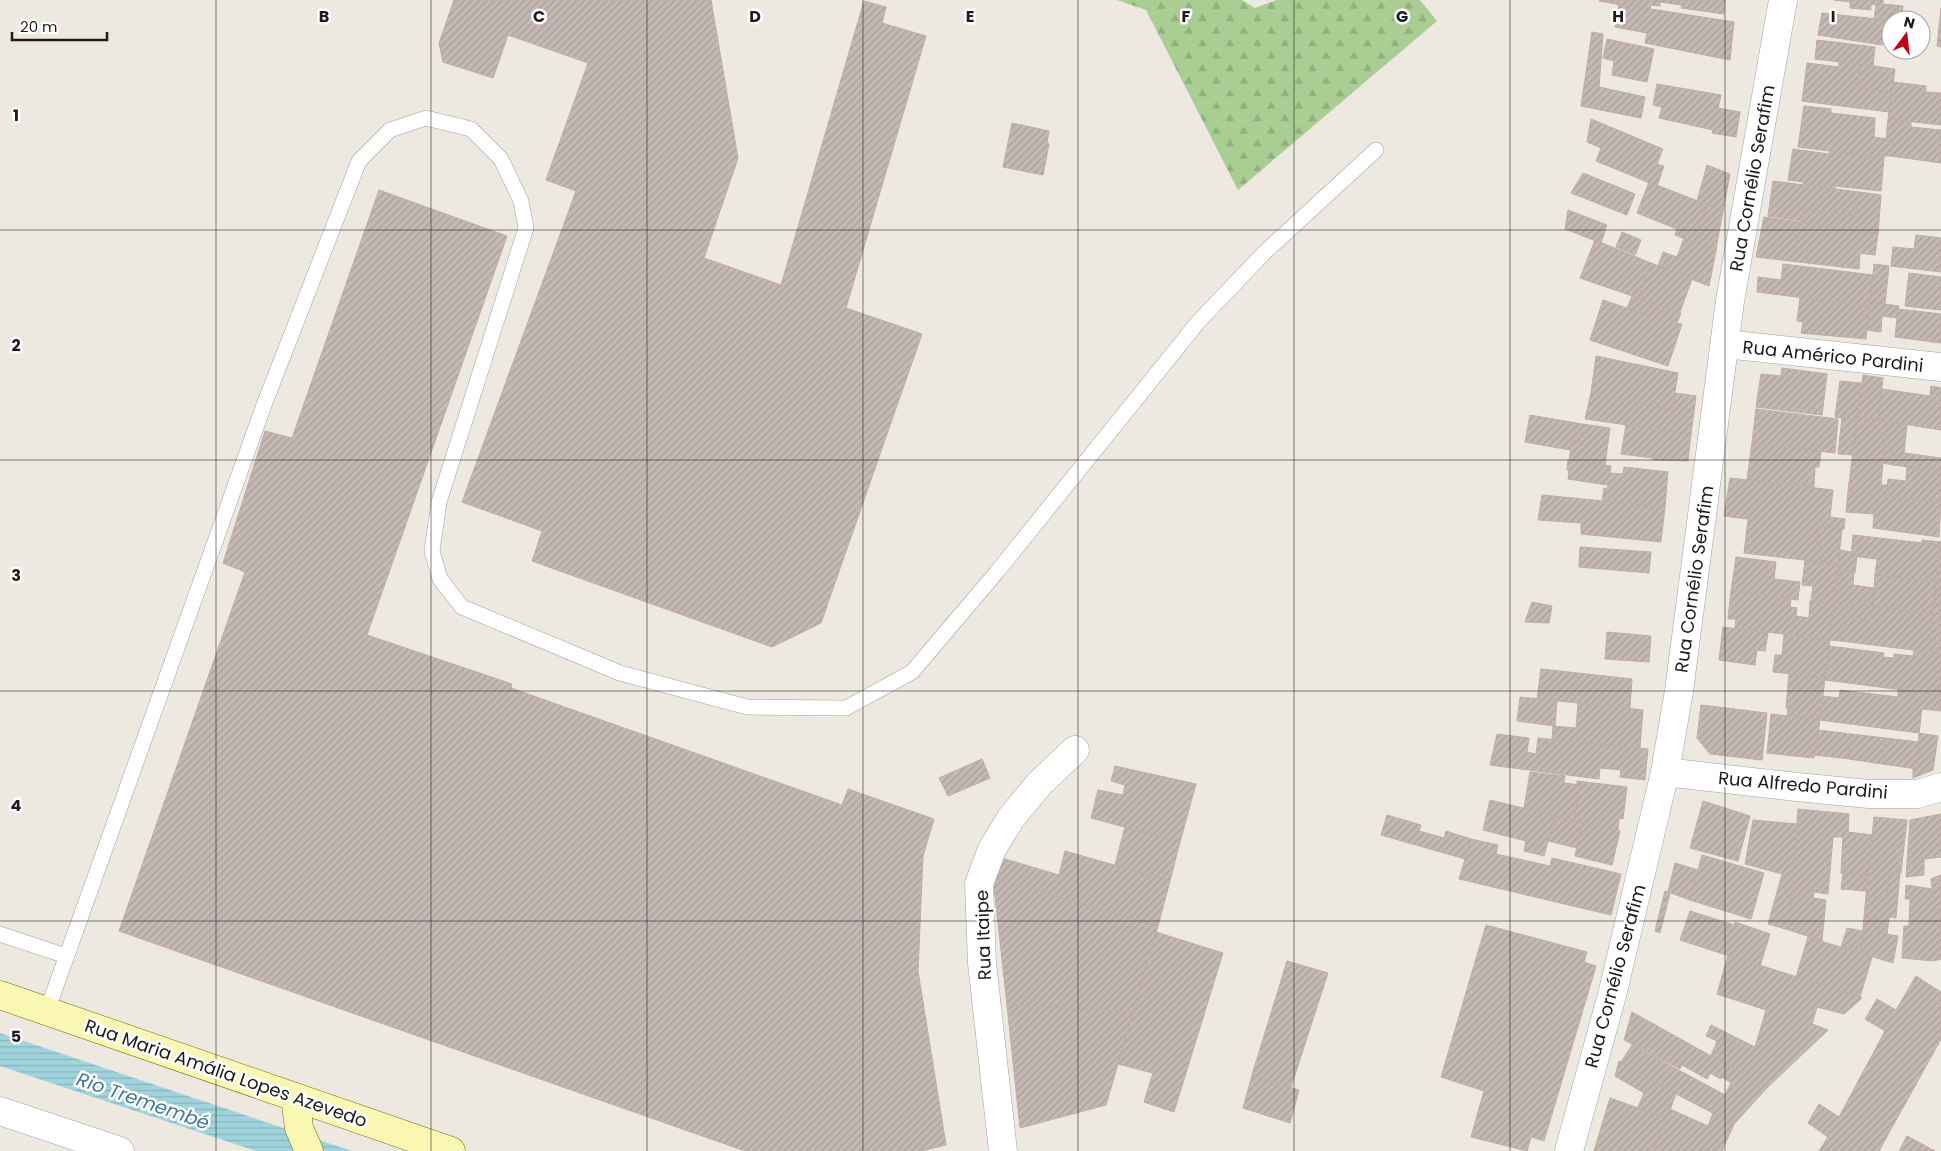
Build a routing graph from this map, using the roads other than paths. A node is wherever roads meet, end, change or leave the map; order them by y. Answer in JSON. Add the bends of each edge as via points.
{"nodes":[{"id":1,"x":1783,"y":0,"type":"edge"},
{"id":2,"x":1376,"y":150,"type":"dead end"},
{"id":3,"x":1725,"y":344,"type":"junction"},
{"id":4,"x":1941,"y":367,"type":"edge"},
{"id":5,"x":1075,"y":750,"type":"dead end"},
{"id":6,"x":1665,"y":772,"type":"junction"},
{"id":7,"x":1941,"y":787,"type":"edge"},
{"id":8,"x":0,"y":934,"type":"edge"},
{"id":9,"x":66,"y":956,"type":"junction"},
{"id":10,"x":0,"y":995,"type":"edge"},
{"id":11,"x":47,"y":1011,"type":"junction"},
{"id":12,"x":295,"y":1097,"type":"junction"},
{"id":13,"x":0,"y":1111,"type":"edge"},
{"id":14,"x":304,"y":1139,"type":"edge"},
{"id":15,"x":120,"y":1151,"type":"edge"},
{"id":16,"x":451,"y":1151,"type":"edge"},
{"id":17,"x":1003,"y":1151,"type":"edge"},
{"id":18,"x":1569,"y":1151,"type":"edge"}],
"edges":[{"from":1,"to":3,"type":"street","name":"Rua Cornélio Serafim"},
{"from":2,"to":9,"type":"lane","via":[[1264,253],[1199,321],[912,672],[846,708],[747,707],[620,673],[471,611],[462,607],[440,579],[432,550],[439,502],[526,228],[521,200],[501,159],[471,128],[426,118],[390,130],[359,161],[264,405]]},
{"from":3,"to":4,"type":"street","name":"Rua Américo Pardini"},
{"from":3,"to":6,"type":"street","name":"Rua Cornélio Serafim"},
{"from":5,"to":17,"type":"street","name":"Rua Itaipe","via":[[1039,784],[1011,818],[992,849],[980,884],[982,963]]},
{"from":6,"to":7,"type":"street","name":"Rua Alfredo Pardini","via":[[1869,794],[1918,794]]},
{"from":6,"to":18,"type":"street","name":"Rua Cornélio Serafim","via":[[1614,986]]},
{"from":8,"to":9,"type":"lane"},
{"from":9,"to":11,"type":"lane"},
{"from":10,"to":11,"type":"main road","name":"Rua Maria Amália Lopes Azevedo"},
{"from":11,"to":12,"type":"main road","name":"Rua Maria Amália Lopes Azevedo"},
{"from":12,"to":14,"type":"main road"},
{"from":12,"to":16,"type":"main road","name":"Rua Maria Amália Lopes Azevedo"},
{"from":13,"to":15,"type":"street"}]}
